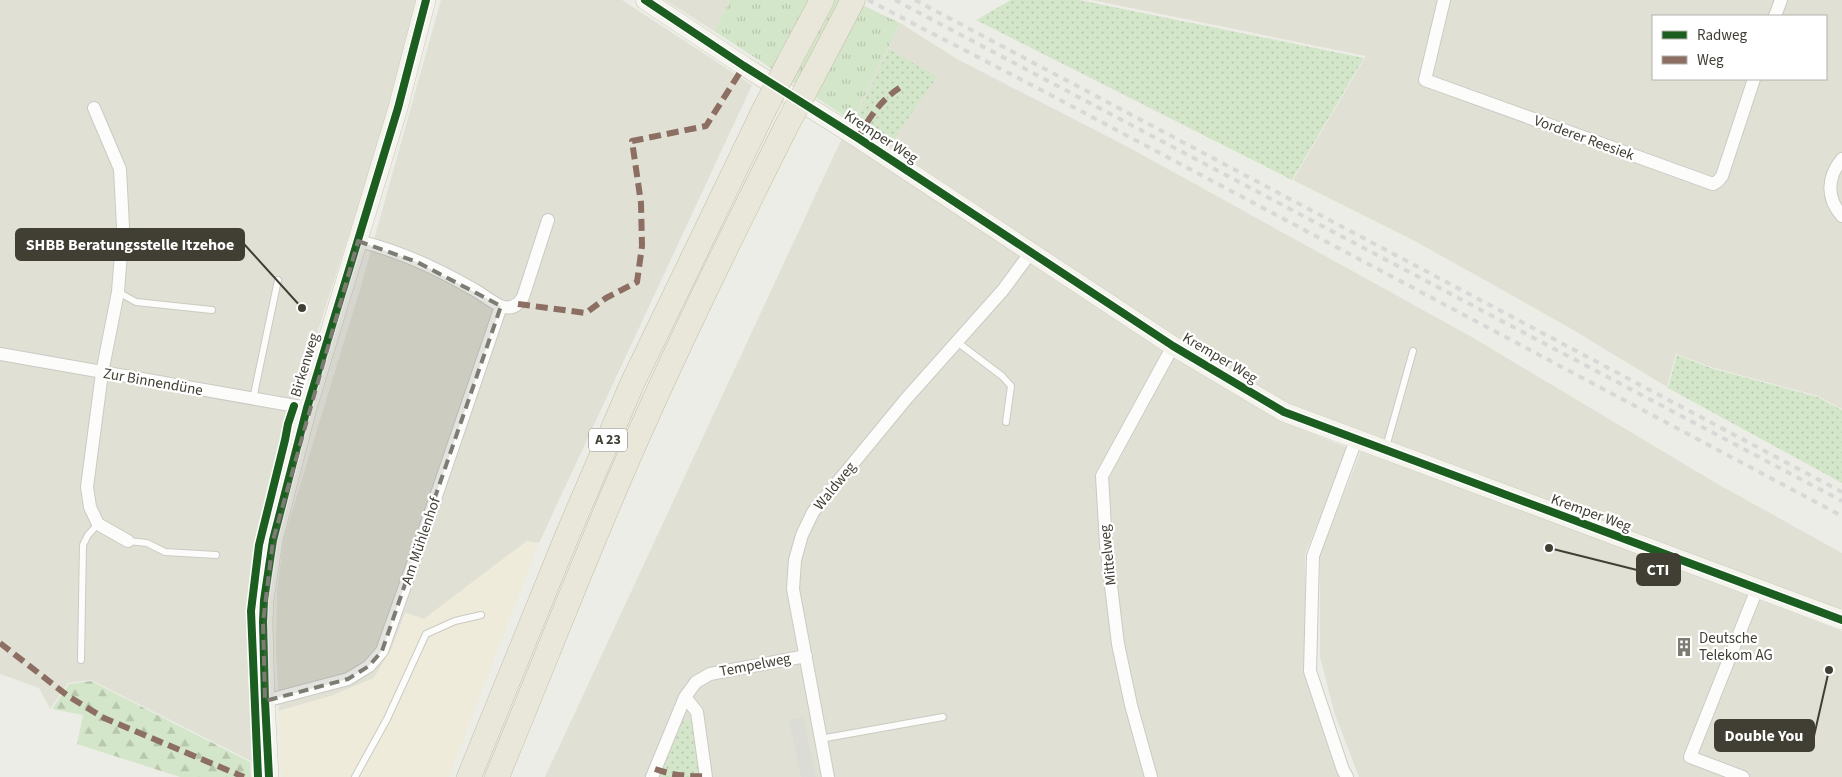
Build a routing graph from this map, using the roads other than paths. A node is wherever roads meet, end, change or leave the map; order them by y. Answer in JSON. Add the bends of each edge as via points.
{"nodes":[{"id":1,"x":426,"y":0,"type":"edge"},
{"id":2,"x":645,"y":0,"type":"edge"},
{"id":3,"x":822,"y":0,"type":"edge"},
{"id":4,"x":1444,"y":0,"type":"edge"},
{"id":5,"x":1781,"y":0,"type":"edge"},
{"id":6,"x":849,"y":7,"type":"edge"},
{"id":7,"x":1775,"y":15,"type":"edge"},
{"id":8,"x":1754,"y":80,"type":"edge"},
{"id":9,"x":94,"y":108,"type":"dead end"},
{"id":10,"x":1842,"y":159,"type":"edge"},
{"id":11,"x":1842,"y":216,"type":"edge"},
{"id":12,"x":548,"y":220,"type":"dead end"},
{"id":13,"x":358,"y":241,"type":"junction"},
{"id":14,"x":1031,"y":252,"type":"junction"},
{"id":15,"x":278,"y":280,"type":"dead end"},
{"id":16,"x":118,"y":292,"type":"junction"},
{"id":17,"x":501,"y":306,"type":"junction"},
{"id":18,"x":212,"y":310,"type":"dead end"},
{"id":19,"x":957,"y":342,"type":"junction"},
{"id":20,"x":1173,"y":346,"type":"junction"},
{"id":21,"x":1413,"y":351,"type":"dead end"},
{"id":22,"x":0,"y":354,"type":"edge"},
{"id":23,"x":102,"y":373,"type":"junction"},
{"id":24,"x":253,"y":399,"type":"junction"},
{"id":25,"x":307,"y":408,"type":"junction"},
{"id":26,"x":1006,"y":422,"type":"dead end"},
{"id":27,"x":1356,"y":440,"type":"junction"},
{"id":28,"x":1385,"y":450,"type":"junction"},
{"id":29,"x":98,"y":524,"type":"junction"},
{"id":30,"x":128,"y":541,"type":"joint"},
{"id":31,"x":216,"y":555,"type":"dead end"},
{"id":32,"x":1757,"y":588,"type":"junction"},
{"id":33,"x":481,"y":615,"type":"dead end"},
{"id":34,"x":1842,"y":620,"type":"edge"},
{"id":35,"x":806,"y":656,"type":"junction"},
{"id":36,"x":81,"y":660,"type":"dead end"},
{"id":37,"x":685,"y":697,"type":"junction"},
{"id":38,"x":265,"y":701,"type":"junction"},
{"id":39,"x":944,"y":717,"type":"dead end"},
{"id":40,"x":820,"y":739,"type":"junction"},
{"id":41,"x":269,"y":777,"type":"edge"},
{"id":42,"x":354,"y":777,"type":"edge"},
{"id":43,"x":469,"y":777,"type":"edge"},
{"id":44,"x":497,"y":777,"type":"edge"},
{"id":45,"x":652,"y":777,"type":"edge"},
{"id":46,"x":706,"y":777,"type":"edge"},
{"id":47,"x":828,"y":777,"type":"edge"},
{"id":48,"x":1151,"y":777,"type":"edge"},
{"id":49,"x":1347,"y":777,"type":"edge"},
{"id":50,"x":1743,"y":777,"type":"edge"}],
"edges":[{"from":1,"to":13,"type":"street","name":"Birkenweg"},
{"from":2,"to":14,"type":"street","name":"Kremper Weg"},
{"from":3,"to":43,"type":"highway","number":"A 23","bridge":true,"via":[[764,110],[632,384]]},
{"from":4,"to":8,"type":"street","name":"Vorderer Reesiek","via":[[1425,80],[1713,184],[1722,176]]},
{"from":5,"to":7,"type":"street"},
{"from":6,"to":44,"type":"highway","number":"A 23","bridge":true,"via":[[715,269],[662,383],[613,493]]},
{"from":9,"to":16,"type":"street","via":[[120,169],[123,226]]},
{"from":10,"to":11,"type":"street","via":[[1834,170],[1830,185],[1832,201]]},
{"from":12,"to":17,"type":"street","via":[[523,297],[514,306]]},
{"from":13,"to":17,"type":"street","via":[[381,246],[417,262]]},
{"from":13,"to":25,"type":"street","name":"Birkenweg"},
{"from":14,"to":19,"type":"street","name":"Waldweg","via":[[1003,290]]},
{"from":14,"to":20,"type":"street","name":"Kremper Weg"},
{"from":15,"to":24,"type":"lane"},
{"from":16,"to":18,"type":"lane","via":[[136,302]]},
{"from":16,"to":23,"type":"street"},
{"from":17,"to":38,"type":"street","name":"Am Mühlenhof","via":[[382,651],[369,666],[348,679]]},
{"from":19,"to":26,"type":"lane","via":[[1011,386]]},
{"from":19,"to":35,"type":"street","name":"Waldweg","via":[[814,512],[802,535],[795,560],[793,589]]},
{"from":20,"to":27,"type":"street","name":"Kremper Weg","via":[[1284,412]]},
{"from":20,"to":48,"type":"street","name":"Mittelweg","via":[[1102,476],[1118,644]]},
{"from":21,"to":28,"type":"lane"},
{"from":22,"to":23,"type":"street","name":"Zur Binnendüne"},
{"from":23,"to":24,"type":"street","name":"Zur Binnendüne"},
{"from":23,"to":29,"type":"street","via":[[87,487],[90,507]]},
{"from":24,"to":25,"type":"street","name":"Zur Binnendüne"},
{"from":25,"to":38,"type":"street","name":"Birkenweg","via":[[273,540],[268,572],[263,622]]},
{"from":27,"to":28,"type":"street","name":"Kremper Weg"},
{"from":27,"to":49,"type":"street","via":[[1313,556],[1310,671]]},
{"from":28,"to":32,"type":"street","name":"Kremper Weg"},
{"from":29,"to":30,"type":"street"},
{"from":29,"to":36,"type":"lane","via":[[83,545]]},
{"from":30,"to":31,"type":"lane","via":[[147,543],[165,552]]},
{"from":32,"to":34,"type":"street","name":"Kremper Weg"},
{"from":32,"to":50,"type":"street","via":[[1690,756]]},
{"from":33,"to":42,"type":"lane","via":[[454,621],[426,634],[387,719]]},
{"from":35,"to":37,"type":"street","name":"Tempelweg","via":[[710,674],[696,682]]},
{"from":35,"to":40,"type":"street","name":"Waldweg"},
{"from":37,"to":45,"type":"street","name":"Tempelweg"},
{"from":37,"to":46,"type":"street","via":[[697,712]]},
{"from":38,"to":41,"type":"street","name":"Birkenweg"},
{"from":39,"to":40,"type":"lane"},
{"from":40,"to":47,"type":"street","name":"Waldweg"}]}
